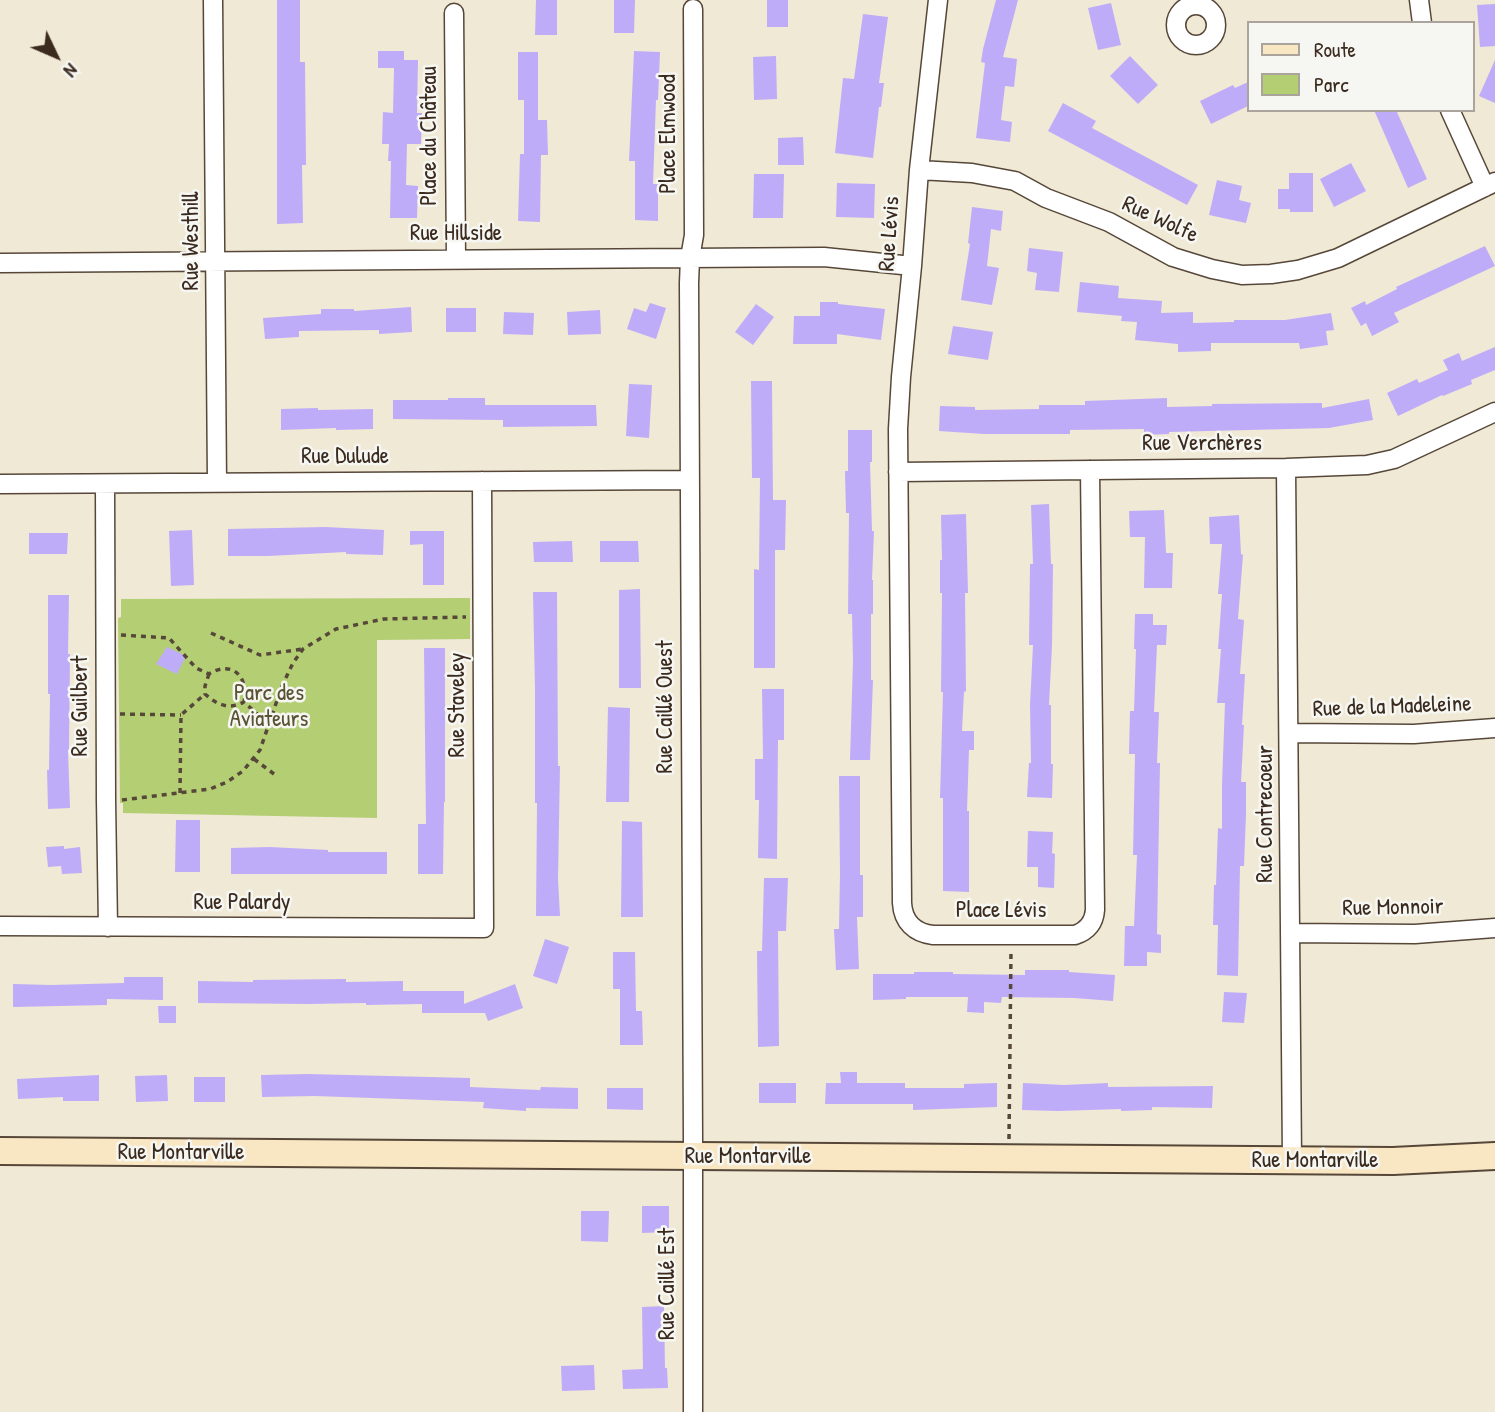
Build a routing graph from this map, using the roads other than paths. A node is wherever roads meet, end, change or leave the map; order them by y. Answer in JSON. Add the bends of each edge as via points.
{"nodes":[{"id":1,"x":214,"y":0,"type":"edge"},
{"id":2,"x":937,"y":0,"type":"edge"},
{"id":3,"x":1419,"y":0,"type":"edge"},
{"id":4,"x":693,"y":9,"type":"dead end"},
{"id":5,"x":454,"y":13,"type":"dead end"},
{"id":6,"x":1422,"y":21,"type":"edge"},
{"id":7,"x":1451,"y":112,"type":"edge"},
{"id":8,"x":919,"y":170,"type":"junction"},
{"id":9,"x":1490,"y":184,"type":"edge"},
{"id":10,"x":690,"y":258,"type":"junction"},
{"id":11,"x":456,"y":259,"type":"junction"},
{"id":12,"x":216,"y":261,"type":"junction"},
{"id":13,"x":0,"y":263,"type":"edge"},
{"id":14,"x":912,"y":266,"type":"junction"},
{"id":15,"x":1495,"y":412,"type":"edge"},
{"id":16,"x":1286,"y":468,"type":"junction"},
{"id":17,"x":1090,"y":470,"type":"junction"},
{"id":18,"x":898,"y":472,"type":"junction"},
{"id":19,"x":689,"y":480,"type":"junction"},
{"id":20,"x":482,"y":481,"type":"junction"},
{"id":21,"x":217,"y":482,"type":"junction"},
{"id":22,"x":0,"y":484,"type":"edge"},
{"id":23,"x":104,"y":484,"type":"junction"},
{"id":24,"x":1495,"y":728,"type":"edge"},
{"id":25,"x":1289,"y":733,"type":"junction"},
{"id":26,"x":0,"y":926,"type":"edge"},
{"id":27,"x":108,"y":927,"type":"junction"},
{"id":28,"x":484,"y":928,"type":"joint"},
{"id":29,"x":1495,"y":928,"type":"edge"},
{"id":30,"x":1291,"y":933,"type":"junction"},
{"id":31,"x":0,"y":1151,"type":"edge"},
{"id":32,"x":1495,"y":1156,"type":"edge"},
{"id":33,"x":693,"y":1157,"type":"junction"},
{"id":34,"x":1292,"y":1160,"type":"junction"},
{"id":35,"x":692,"y":1412,"type":"edge"}],
"edges":[{"from":1,"to":12,"type":"street","name":"Rue Westhill"},
{"from":2,"to":8,"type":"street","name":"Rue Lévis"},
{"from":3,"to":6,"type":"street"},
{"from":4,"to":10,"type":"street","name":"Place Elmwood","via":[[694,235]]},
{"from":5,"to":11,"type":"street","name":"Place du Château"},
{"from":7,"to":9,"type":"street"},
{"from":8,"to":9,"type":"street","name":"Rue Wolfe","via":[[1016,181],[1109,222],[1173,257],[1242,275],[1298,271],[1338,258]]},
{"from":8,"to":14,"type":"street","name":"Rue Lévis"},
{"from":10,"to":11,"type":"street","name":"Rue Hillside"},
{"from":10,"to":14,"type":"street","name":"Rue Hillside","via":[[824,257]]},
{"from":10,"to":19,"type":"street","name":"Rue Caillé Ouest"},
{"from":11,"to":12,"type":"street","name":"Rue Hillside"},
{"from":12,"to":13,"type":"street","name":"Rue Hillside"},
{"from":12,"to":21,"type":"street","name":"Rue Westhill"},
{"from":14,"to":18,"type":"street","name":"Rue Lévis"},
{"from":15,"to":16,"type":"street","name":"Rue Verchères","via":[[1385,462]]},
{"from":16,"to":17,"type":"street","name":"Rue Verchères"},
{"from":16,"to":25,"type":"street","name":"Rue Contrecoeur"},
{"from":17,"to":18,"type":"street","name":"Rue Verchères"},
{"from":17,"to":18,"type":"street","name":"Place Lévis","via":[[1095,915],[1088,928],[1075,935],[928,935],[909,924],[902,909]]},
{"from":19,"to":20,"type":"street","name":"Rue Dulude"},
{"from":19,"to":33,"type":"street","name":"Rue Caillé Ouest"},
{"from":20,"to":21,"type":"street","name":"Rue Dulude"},
{"from":20,"to":28,"type":"street","name":"Rue Staveley"},
{"from":21,"to":23,"type":"street","name":"Rue Dulude"},
{"from":22,"to":23,"type":"street","name":"Rue Dulude"},
{"from":23,"to":27,"type":"street","name":"Rue Guilbert"},
{"from":24,"to":25,"type":"street","name":"Rue de la Madeleine","via":[[1413,734]]},
{"from":25,"to":30,"type":"street","name":"Rue Contrecoeur"},
{"from":26,"to":27,"type":"street","name":"Rue Palardy"},
{"from":27,"to":28,"type":"street","name":"Rue Palardy"},
{"from":29,"to":30,"type":"street","name":"Rue Monnoir"},
{"from":30,"to":34,"type":"street","name":"Rue Contrecoeur"},
{"from":31,"to":33,"type":"street","name":"Rue Montarville"},
{"from":32,"to":34,"type":"street","name":"Rue Montarville"},
{"from":33,"to":34,"type":"street","name":"Rue Montarville"},
{"from":33,"to":35,"type":"street","name":"Rue Caillé Est"}]}
